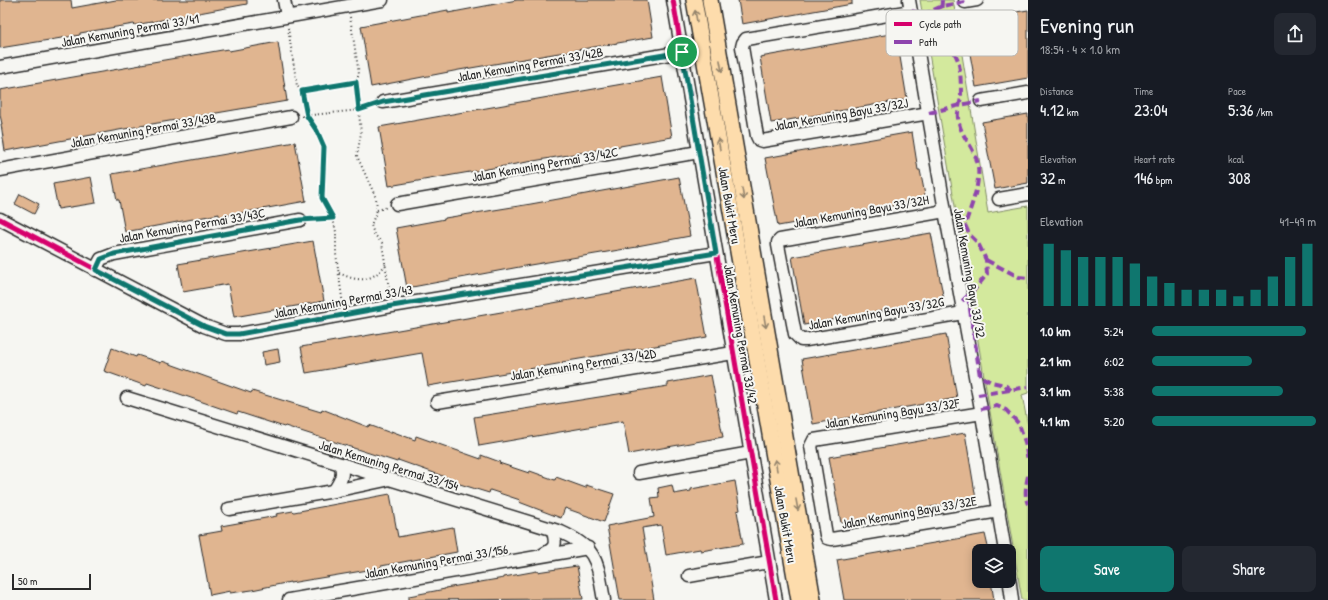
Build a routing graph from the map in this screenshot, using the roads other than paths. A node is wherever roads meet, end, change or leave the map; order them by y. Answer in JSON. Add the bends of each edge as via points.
{"nodes":[{"id":1,"x":284,"y":0,"type":"edge"},
{"id":2,"x":382,"y":0,"type":"edge"},
{"id":3,"x":673,"y":0,"type":"edge"},
{"id":4,"x":694,"y":0,"type":"edge"},
{"id":5,"x":710,"y":0,"type":"edge"},
{"id":6,"x":910,"y":5,"type":"edge"},
{"id":7,"x":286,"y":16,"type":"junction"},
{"id":8,"x":682,"y":52,"type":"junction"},
{"id":9,"x":918,"y":56,"type":"edge"},
{"id":10,"x":0,"y":66,"type":"edge"},
{"id":11,"x":1028,"y":94,"type":"edge"},
{"id":12,"x":981,"y":101,"type":"dead end"},
{"id":13,"x":383,"y":102,"type":"road end"},
{"id":14,"x":928,"y":113,"type":"junction"},
{"id":15,"x":291,"y":118,"type":"road end"},
{"id":16,"x":699,"y":152,"type":"junction"},
{"id":17,"x":0,"y":170,"type":"edge"},
{"id":18,"x":1028,"y":194,"type":"edge"},
{"id":19,"x":999,"y":198,"type":"dead end"},
{"id":20,"x":397,"y":204,"type":"dead end"},
{"id":21,"x":945,"y":210,"type":"junction"},
{"id":22,"x":0,"y":219,"type":"edge"},
{"id":23,"x":300,"y":220,"type":"road end"},
{"id":24,"x":716,"y":253,"type":"junction"},
{"id":25,"x":96,"y":270,"type":"junction"},
{"id":26,"x":963,"y":313,"type":"junction"},
{"id":27,"x":795,"y":334,"type":"joint"},
{"id":28,"x":733,"y":353,"type":"junction"},
{"id":29,"x":127,"y":398,"type":"dead end"},
{"id":30,"x":436,"y":402,"type":"dead end"},
{"id":31,"x":982,"y":413,"type":"junction"},
{"id":32,"x":750,"y":453,"type":"junction"},
{"id":33,"x":340,"y":464,"type":"junction"},
{"id":34,"x":639,"y":473,"type":"dead end"},
{"id":35,"x":388,"y":479,"type":"junction"},
{"id":36,"x":334,"y":490,"type":"junction"},
{"id":37,"x":229,"y":509,"type":"dead end"},
{"id":38,"x":999,"y":511,"type":"junction"},
{"id":39,"x":553,"y":530,"type":"junction"},
{"id":40,"x":826,"y":535,"type":"joint"},
{"id":41,"x":1004,"y":544,"type":"edge"},
{"id":42,"x":588,"y":548,"type":"junction"},
{"id":43,"x":537,"y":558,"type":"junction"},
{"id":44,"x":769,"y":562,"type":"junction"},
{"id":45,"x":689,"y":576,"type":"dead end"},
{"id":46,"x":1010,"y":588,"type":"edge"},
{"id":47,"x":289,"y":600,"type":"edge"},
{"id":48,"x":604,"y":600,"type":"edge"},
{"id":49,"x":776,"y":600,"type":"edge"},
{"id":50,"x":799,"y":600,"type":"edge"},
{"id":51,"x":813,"y":600,"type":"edge"},
{"id":52,"x":1012,"y":600,"type":"edge"}],
"edges":[{"from":1,"to":7,"type":"street"},
{"from":2,"to":7,"type":"street","name":"Jalan Kemuning Permai 33/41"},
{"from":3,"to":8,"type":"street","name":"Jalan Kemuning Permai 33/42"},
{"from":50,"to":4,"type":"main road","name":"Jalan Bukit Meru","one_way":true},
{"from":5,"to":51,"type":"main road","name":"Jalan Bukit Meru","one_way":true},
{"from":6,"to":14,"type":"street","name":"Jalan Kemuning Bayu 33/32J","via":[[750,38],[742,47],[759,140]]},
{"from":7,"to":10,"type":"street","name":"Jalan Kemuning Permai 33/41"},
{"from":8,"to":13,"type":"street","name":"Jalan Kemuning Permai 33/42B"},
{"from":8,"to":16,"type":"street","name":"Jalan Kemuning Permai 33/42"},
{"from":9,"to":14,"type":"street","name":"Jalan Kemuning Bayu 33/32"},
{"from":11,"to":12,"type":"street"},
{"from":14,"to":21,"type":"street","name":"Jalan Kemuning Bayu 33/32"},
{"from":15,"to":17,"type":"street","name":"Jalan Kemuning Permai 33/43B"},
{"from":16,"to":20,"type":"street","name":"Jalan Kemuning Permai 33/42C"},
{"from":16,"to":24,"type":"street","name":"Jalan Kemuning Permai 33/42"},
{"from":18,"to":19,"type":"street"},
{"from":21,"to":26,"type":"street","name":"Jalan Kemuning Bayu 33/32"},
{"from":21,"to":27,"type":"street","name":"Jalan Kemuning Bayu 33/32H","via":[[778,242]]},
{"from":22,"to":25,"type":"street","name":"Jalan Kemuning Permai 33/43"},
{"from":23,"to":25,"type":"street","name":"Jalan Kemuning Permai 33/43C","via":[[114,254],[101,259]]},
{"from":24,"to":25,"type":"street","name":"Jalan Kemuning Permai 33/43","via":[[344,314],[239,334],[226,334],[204,326]]},
{"from":24,"to":28,"type":"street","name":"Jalan Kemuning Permai 33/42"},
{"from":26,"to":27,"type":"street","name":"Jalan Kemuning Bayu 33/32G","via":[[806,340],[801,340]]},
{"from":26,"to":31,"type":"street","name":"Jalan Kemuning Bayu 33/32"},
{"from":28,"to":30,"type":"street","name":"Jalan Kemuning Permai 33/42D"},
{"from":28,"to":32,"type":"street","name":"Jalan Kemuning Permai 33/42"},
{"from":29,"to":33,"type":"street","name":"Jalan Kemuning Permai 33/154"},
{"from":31,"to":38,"type":"street","name":"Jalan Kemuning Bayu 33/32"},
{"from":31,"to":40,"type":"street","name":"Jalan Kemuning Bayu 33/32F","via":[[814,440],[811,446]]},
{"from":32,"to":34,"type":"street"},
{"from":32,"to":44,"type":"street","name":"Jalan Kemuning Permai 33/42"},
{"from":33,"to":35,"type":"street","name":"Jalan Kemuning Permai 33/154"},
{"from":33,"to":36,"type":"street","via":[[341,479]]},
{"from":35,"to":36,"type":"street"},
{"from":35,"to":39,"type":"street","name":"Jalan Kemuning Permai 33/154"},
{"from":36,"to":37,"type":"street"},
{"from":38,"to":40,"type":"street","name":"Jalan Kemuning Bayu 33/32E","via":[[832,539]]},
{"from":38,"to":41,"type":"street","name":"Jalan Kemuning Bayu 33/32"},
{"from":39,"to":42,"type":"street","name":"Jalan Kemuning Permai 33/154","via":[[576,539]]},
{"from":39,"to":43,"type":"street","via":[[555,547]]},
{"from":42,"to":43,"type":"street","name":"Jalan Kemuning Permai 33/156"},
{"from":42,"to":48,"type":"street","name":"Jalan Kemuning Permai 33/154","via":[[597,563]]},
{"from":43,"to":47,"type":"street","name":"Jalan Kemuning Permai 33/156"},
{"from":44,"to":45,"type":"street"},
{"from":44,"to":49,"type":"street","name":"Jalan Kemuning Permai 33/42"},
{"from":46,"to":52,"type":"street"}]}
